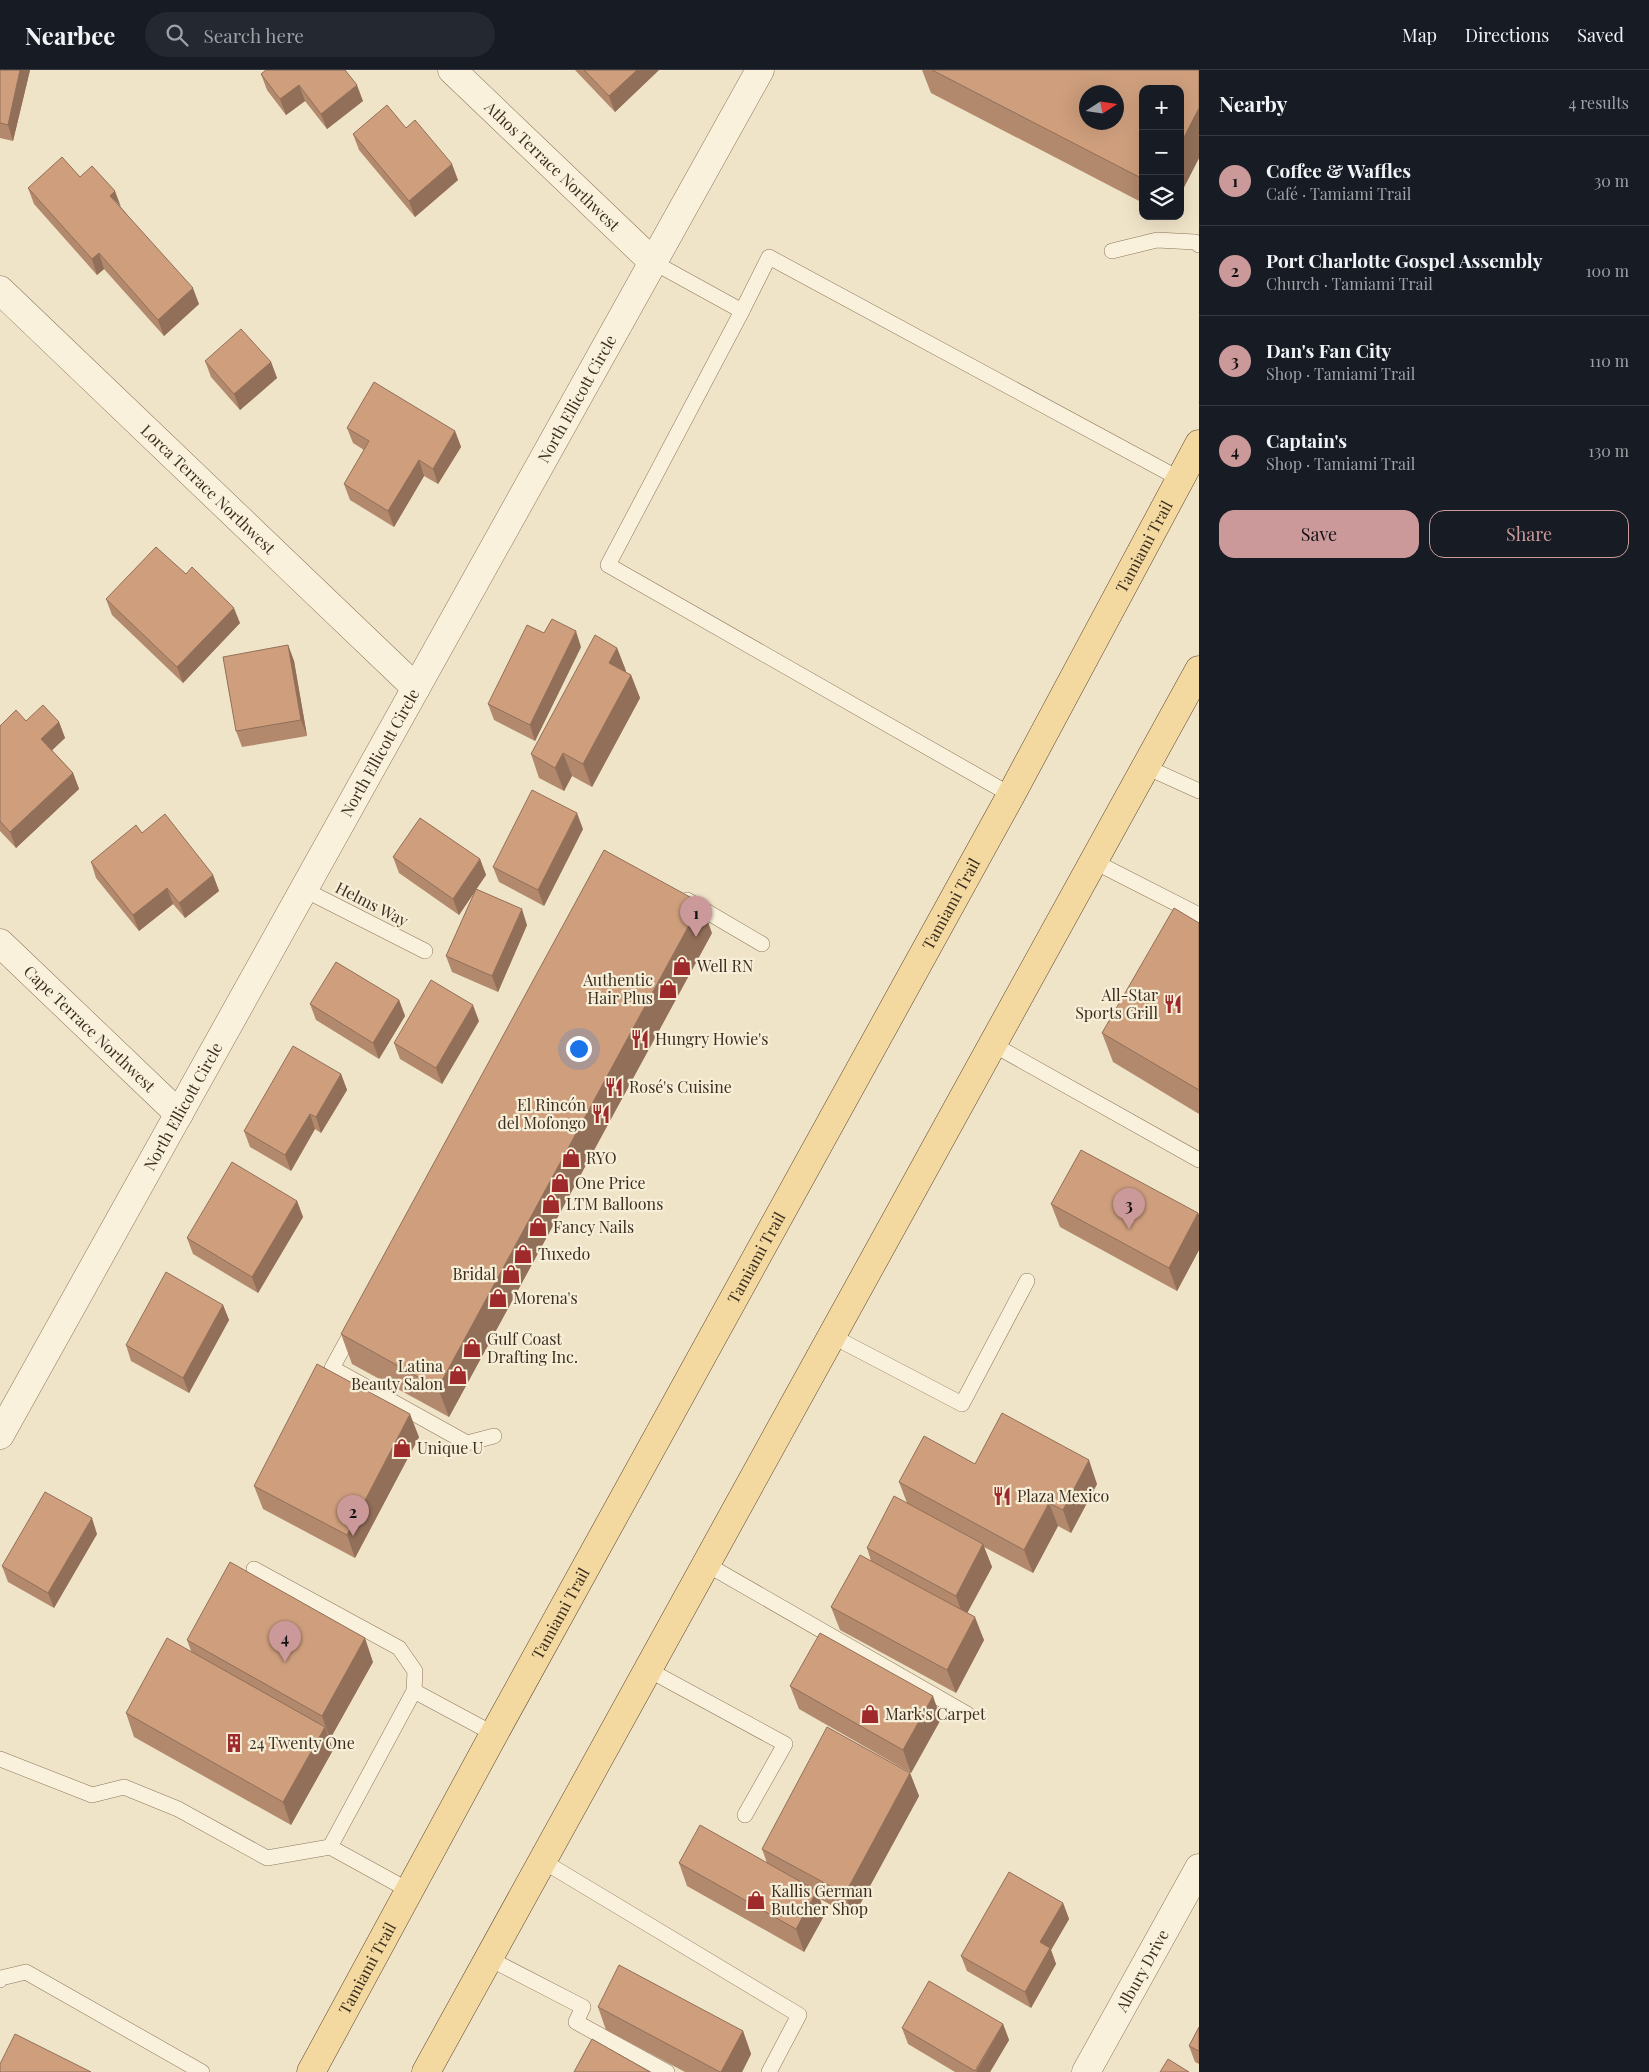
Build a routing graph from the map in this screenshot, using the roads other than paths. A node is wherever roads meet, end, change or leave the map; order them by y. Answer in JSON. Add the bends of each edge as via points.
{"nodes":[{"id":1,"x":452,"y":70,"type":"edge"},
{"id":2,"x":760,"y":70,"type":"edge"},
{"id":3,"x":1199,"y":245,"type":"edge"},
{"id":4,"x":1112,"y":251,"type":"dead end"},
{"id":5,"x":653,"y":262,"type":"junction"},
{"id":6,"x":0,"y":290,"type":"edge"},
{"id":7,"x":742,"y":311,"type":"junction"},
{"id":8,"x":1199,"y":444,"type":"edge"},
{"id":9,"x":1180,"y":479,"type":"junction"},
{"id":10,"x":1199,"y":670,"type":"edge"},
{"id":11,"x":416,"y":688,"type":"junction"},
{"id":12,"x":1146,"y":767,"type":"junction"},
{"id":13,"x":1199,"y":791,"type":"edge"},
{"id":14,"x":1010,"y":795,"type":"junction"},
{"id":15,"x":1095,"y":862,"type":"junction"},
{"id":16,"x":304,"y":890,"type":"junction"},
{"id":17,"x":678,"y":895,"type":"edge"},
{"id":18,"x":1199,"y":915,"type":"edge"},
{"id":19,"x":0,"y":943,"type":"edge"},
{"id":20,"x":762,"y":944,"type":"dead end"},
{"id":21,"x":425,"y":951,"type":"dead end"},
{"id":22,"x":994,"y":1045,"type":"junction"},
{"id":23,"x":179,"y":1114,"type":"junction"},
{"id":24,"x":1199,"y":1160,"type":"edge"},
{"id":25,"x":1027,"y":1281,"type":"dead end"},
{"id":26,"x":360,"y":1316,"type":"edge"},
{"id":27,"x":832,"y":1336,"type":"junction"},
{"id":28,"x":0,"y":1435,"type":"edge"},
{"id":29,"x":494,"y":1436,"type":"dead end"},
{"id":30,"x":706,"y":1564,"type":"junction"},
{"id":31,"x":254,"y":1569,"type":"dead end"},
{"id":32,"x":647,"y":1669,"type":"junction"},
{"id":33,"x":414,"y":1691,"type":"junction"},
{"id":34,"x":967,"y":1714,"type":"dead end"},
{"id":35,"x":494,"y":1734,"type":"junction"},
{"id":36,"x":0,"y":1759,"type":"edge"},
{"id":37,"x":744,"y":1815,"type":"dead end"},
{"id":38,"x":330,"y":1847,"type":"junction"},
{"id":39,"x":541,"y":1860,"type":"junction"},
{"id":40,"x":1199,"y":1868,"type":"edge"},
{"id":41,"x":410,"y":1891,"type":"junction"},
{"id":42,"x":488,"y":1958,"type":"junction"},
{"id":43,"x":0,"y":1980,"type":"edge"},
{"id":44,"x":202,"y":2072,"type":"edge"},
{"id":45,"x":311,"y":2072,"type":"edge"},
{"id":46,"x":426,"y":2072,"type":"edge"},
{"id":47,"x":667,"y":2072,"type":"edge"},
{"id":48,"x":769,"y":2072,"type":"edge"},
{"id":49,"x":1086,"y":2072,"type":"edge"}],
"edges":[{"from":1,"to":5,"type":"street","name":"Athos Terrace Northwest"},
{"from":2,"to":5,"type":"street","name":"North Ellicott Circle"},
{"from":3,"to":4,"type":"lane","via":[[1195,242],[1157,240]]},
{"from":5,"to":7,"type":"lane"},
{"from":5,"to":11,"type":"street","name":"North Ellicott Circle"},
{"from":6,"to":11,"type":"street","name":"Lorca Terrace Northwest"},
{"from":7,"to":9,"type":"lane","via":[[769,257]]},
{"from":7,"to":14,"type":"lane","via":[[608,565]]},
{"from":8,"to":9,"type":"main road","name":"Tamiami Trail"},
{"from":9,"to":14,"type":"main road","name":"Tamiami Trail"},
{"from":10,"to":12,"type":"main road"},
{"from":11,"to":16,"type":"street","name":"North Ellicott Circle"},
{"from":12,"to":13,"type":"lane"},
{"from":12,"to":15,"type":"main road"},
{"from":14,"to":35,"type":"main road","name":"Tamiami Trail"},
{"from":15,"to":18,"type":"lane"},
{"from":15,"to":22,"type":"main road"},
{"from":16,"to":21,"type":"lane","name":"Helms Way"},
{"from":16,"to":23,"type":"street","name":"North Ellicott Circle"},
{"from":17,"to":20,"type":"lane"},
{"from":19,"to":23,"type":"street","name":"Cape Terrace Northwest"},
{"from":22,"to":24,"type":"lane"},
{"from":22,"to":27,"type":"main road"},
{"from":23,"to":28,"type":"street","name":"North Ellicott Circle"},
{"from":25,"to":27,"type":"lane","via":[[962,1404]]},
{"from":26,"to":29,"type":"lane","via":[[332,1368],[467,1443]]},
{"from":27,"to":30,"type":"main road"},
{"from":30,"to":32,"type":"main road"},
{"from":30,"to":34,"type":"lane"},
{"from":31,"to":33,"type":"lane","via":[[399,1648],[414,1671]]},
{"from":32,"to":37,"type":"lane","via":[[785,1744]]},
{"from":32,"to":39,"type":"main road"},
{"from":33,"to":35,"type":"lane"},
{"from":33,"to":38,"type":"lane"},
{"from":35,"to":41,"type":"main road","name":"Tamiami Trail"},
{"from":36,"to":38,"type":"lane","via":[[92,1795],[124,1787],[178,1810],[268,1858]]},
{"from":38,"to":41,"type":"lane"},
{"from":39,"to":42,"type":"main road"},
{"from":39,"to":48,"type":"lane","via":[[799,2015]]},
{"from":40,"to":49,"type":"street","name":"Albury Drive"},
{"from":41,"to":45,"type":"main road","name":"Tamiami Trail"},
{"from":42,"to":46,"type":"main road"},
{"from":42,"to":47,"type":"lane","via":[[582,2007],[576,2022]]},
{"from":43,"to":44,"type":"lane","via":[[26,1972]]}]}
